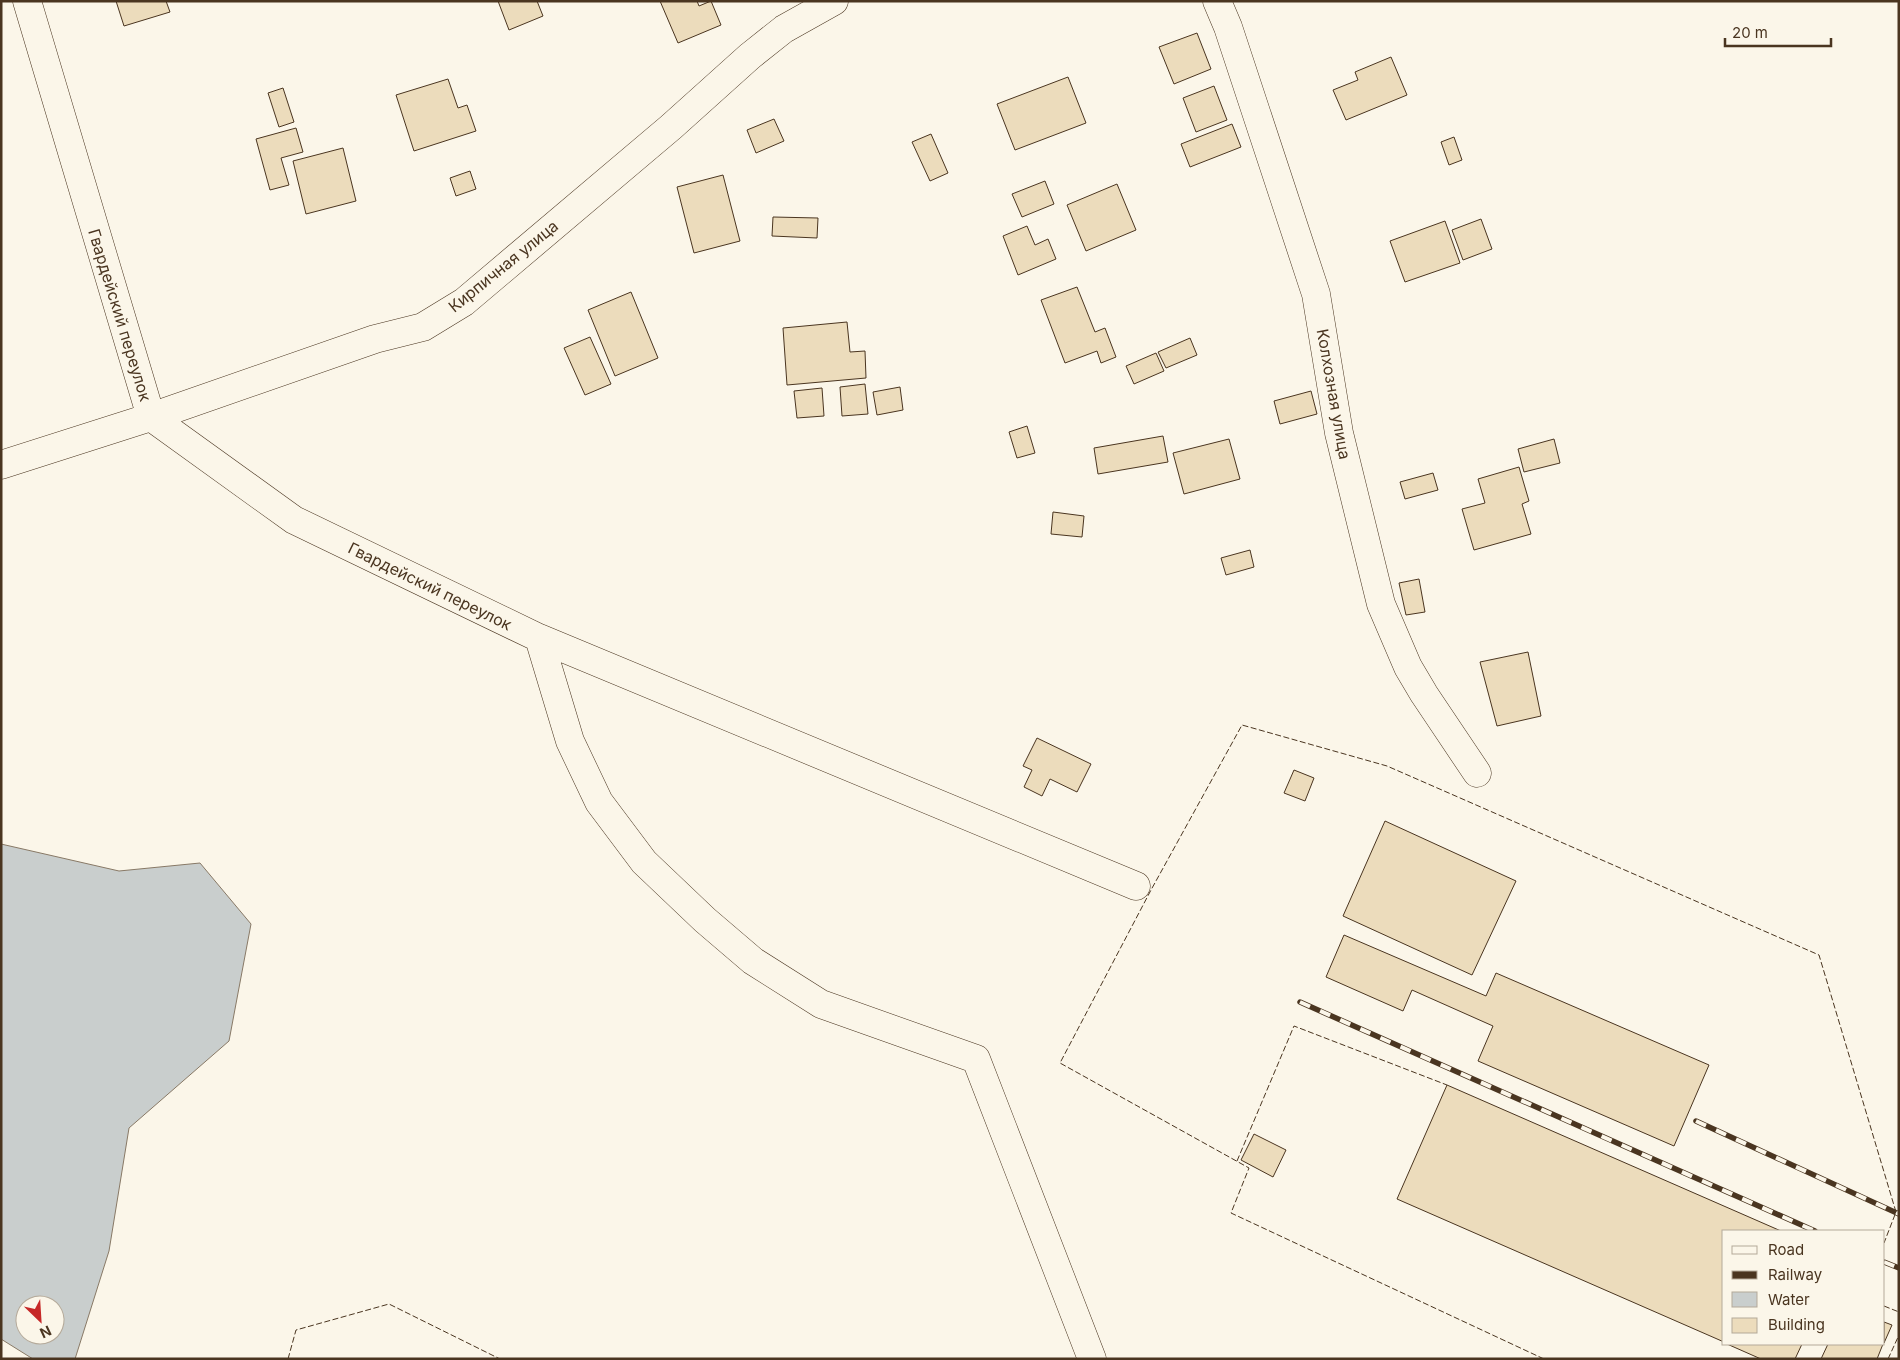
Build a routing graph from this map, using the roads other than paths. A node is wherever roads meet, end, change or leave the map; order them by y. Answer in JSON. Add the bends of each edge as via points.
{"nodes":[{"id":1,"x":27,"y":1,"type":"edge"},
{"id":2,"x":834,"y":1,"type":"edge"},
{"id":3,"x":1216,"y":1,"type":"edge"},
{"id":4,"x":151,"y":417,"type":"junction"},
{"id":5,"x":1,"y":465,"type":"edge"},
{"id":6,"x":539,"y":638,"type":"junction"},
{"id":7,"x":1477,"y":773,"type":"dead end"},
{"id":8,"x":1136,"y":886,"type":"dead end"},
{"id":9,"x":1092,"y":1359,"type":"edge"}],
"edges":[{"from":1,"to":4,"type":"street","name":"Гвардейский переулок"},
{"from":2,"to":4,"type":"street","name":"Кирпичная улица","via":[[784,29],[757,50],[464,302],[423,327],[375,339]]},
{"from":3,"to":7,"type":"street","name":"Колхозная улица","via":[[1228,27],[1316,294],[1339,433],[1381,604],[1408,667]]},
{"from":4,"to":5,"type":"street","name":"Кирпичная улица"},
{"from":4,"to":6,"type":"street","name":"Гвардейский переулок","via":[[294,520]]},
{"from":6,"to":8,"type":"street","name":"Гвардейский переулок"},
{"from":6,"to":9,"type":"street","via":[[574,750],[599,802],[644,862],[753,961],[821,1004],[976,1060]]}]}
